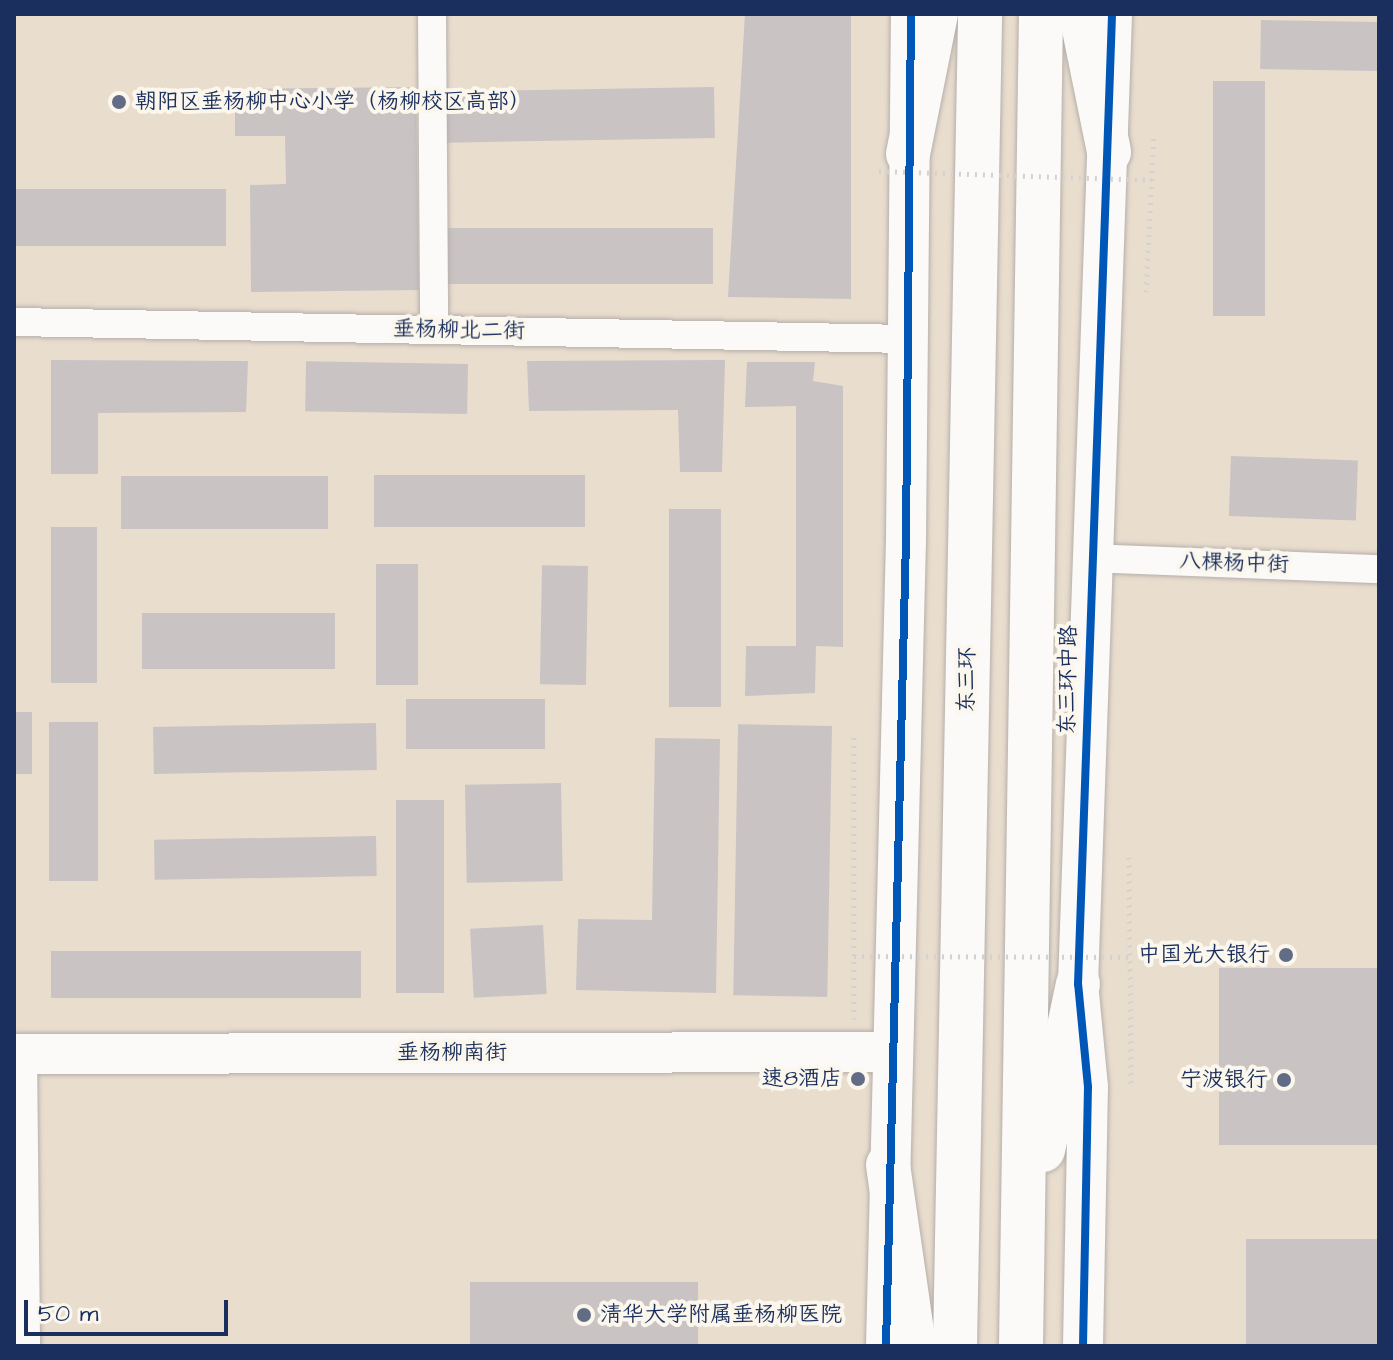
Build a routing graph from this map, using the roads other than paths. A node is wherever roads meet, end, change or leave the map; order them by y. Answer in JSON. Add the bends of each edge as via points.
{"nodes":[{"id":1,"x":432,"y":14,"type":"edge"},
{"id":2,"x":911,"y":14,"type":"edge"},
{"id":3,"x":936,"y":14,"type":"edge"},
{"id":4,"x":980,"y":14,"type":"edge"},
{"id":5,"x":1041,"y":14,"type":"edge"},
{"id":6,"x":1081,"y":14,"type":"edge"},
{"id":7,"x":1112,"y":14,"type":"edge"},
{"id":8,"x":1109,"y":152,"type":"junction"},
{"id":9,"x":894,"y":163,"type":"junction"},
{"id":10,"x":14,"y":322,"type":"edge"},
{"id":11,"x":434,"y":330,"type":"junction"},
{"id":12,"x":905,"y":339,"type":"junction"},
{"id":13,"x":1089,"y":558,"type":"junction"},
{"id":14,"x":1379,"y":569,"type":"edge"},
{"id":15,"x":1078,"y":984,"type":"junction"},
{"id":16,"x":889,"y":1052,"type":"junction"},
{"id":17,"x":18,"y":1054,"type":"edge"},
{"id":18,"x":888,"y":1165,"type":"junction"},
{"id":19,"x":1022,"y":1246,"type":"junction"},
{"id":20,"x":26,"y":1346,"type":"edge"},
{"id":21,"x":886,"y":1346,"type":"edge"},
{"id":22,"x":914,"y":1346,"type":"edge"},
{"id":23,"x":955,"y":1346,"type":"edge"},
{"id":24,"x":1021,"y":1346,"type":"edge"},
{"id":25,"x":1083,"y":1346,"type":"edge"}],
"edges":[{"from":1,"to":11,"type":"street"},
{"from":2,"to":9,"type":"street"},
{"from":3,"to":9,"type":"highway"},
{"from":4,"to":23,"type":"highway","name":"东三环"},
{"from":5,"to":19,"type":"highway"},
{"from":6,"to":8,"type":"highway"},
{"from":7,"to":8,"type":"street","name":"东三环中路"},
{"from":8,"to":13,"type":"street","name":"东三环中路"},
{"from":9,"to":12,"type":"street"},
{"from":10,"to":11,"type":"street","name":"垂杨柳北二街"},
{"from":11,"to":12,"type":"street","name":"垂杨柳北二街"},
{"from":12,"to":16,"type":"street","via":[[906,540]]},
{"from":13,"to":14,"type":"street","name":"八棵杨中街"},
{"from":13,"to":15,"type":"street","name":"东三环中路"},
{"from":15,"to":19,"type":"highway"},
{"from":15,"to":25,"type":"street","name":"东三环中路","via":[[1088,1087]]},
{"from":16,"to":17,"type":"street","name":"垂杨柳南街"},
{"from":16,"to":18,"type":"street"},
{"from":17,"to":20,"type":"street"},
{"from":18,"to":21,"type":"street"},
{"from":18,"to":22,"type":"highway"},
{"from":19,"to":24,"type":"highway"}]}
